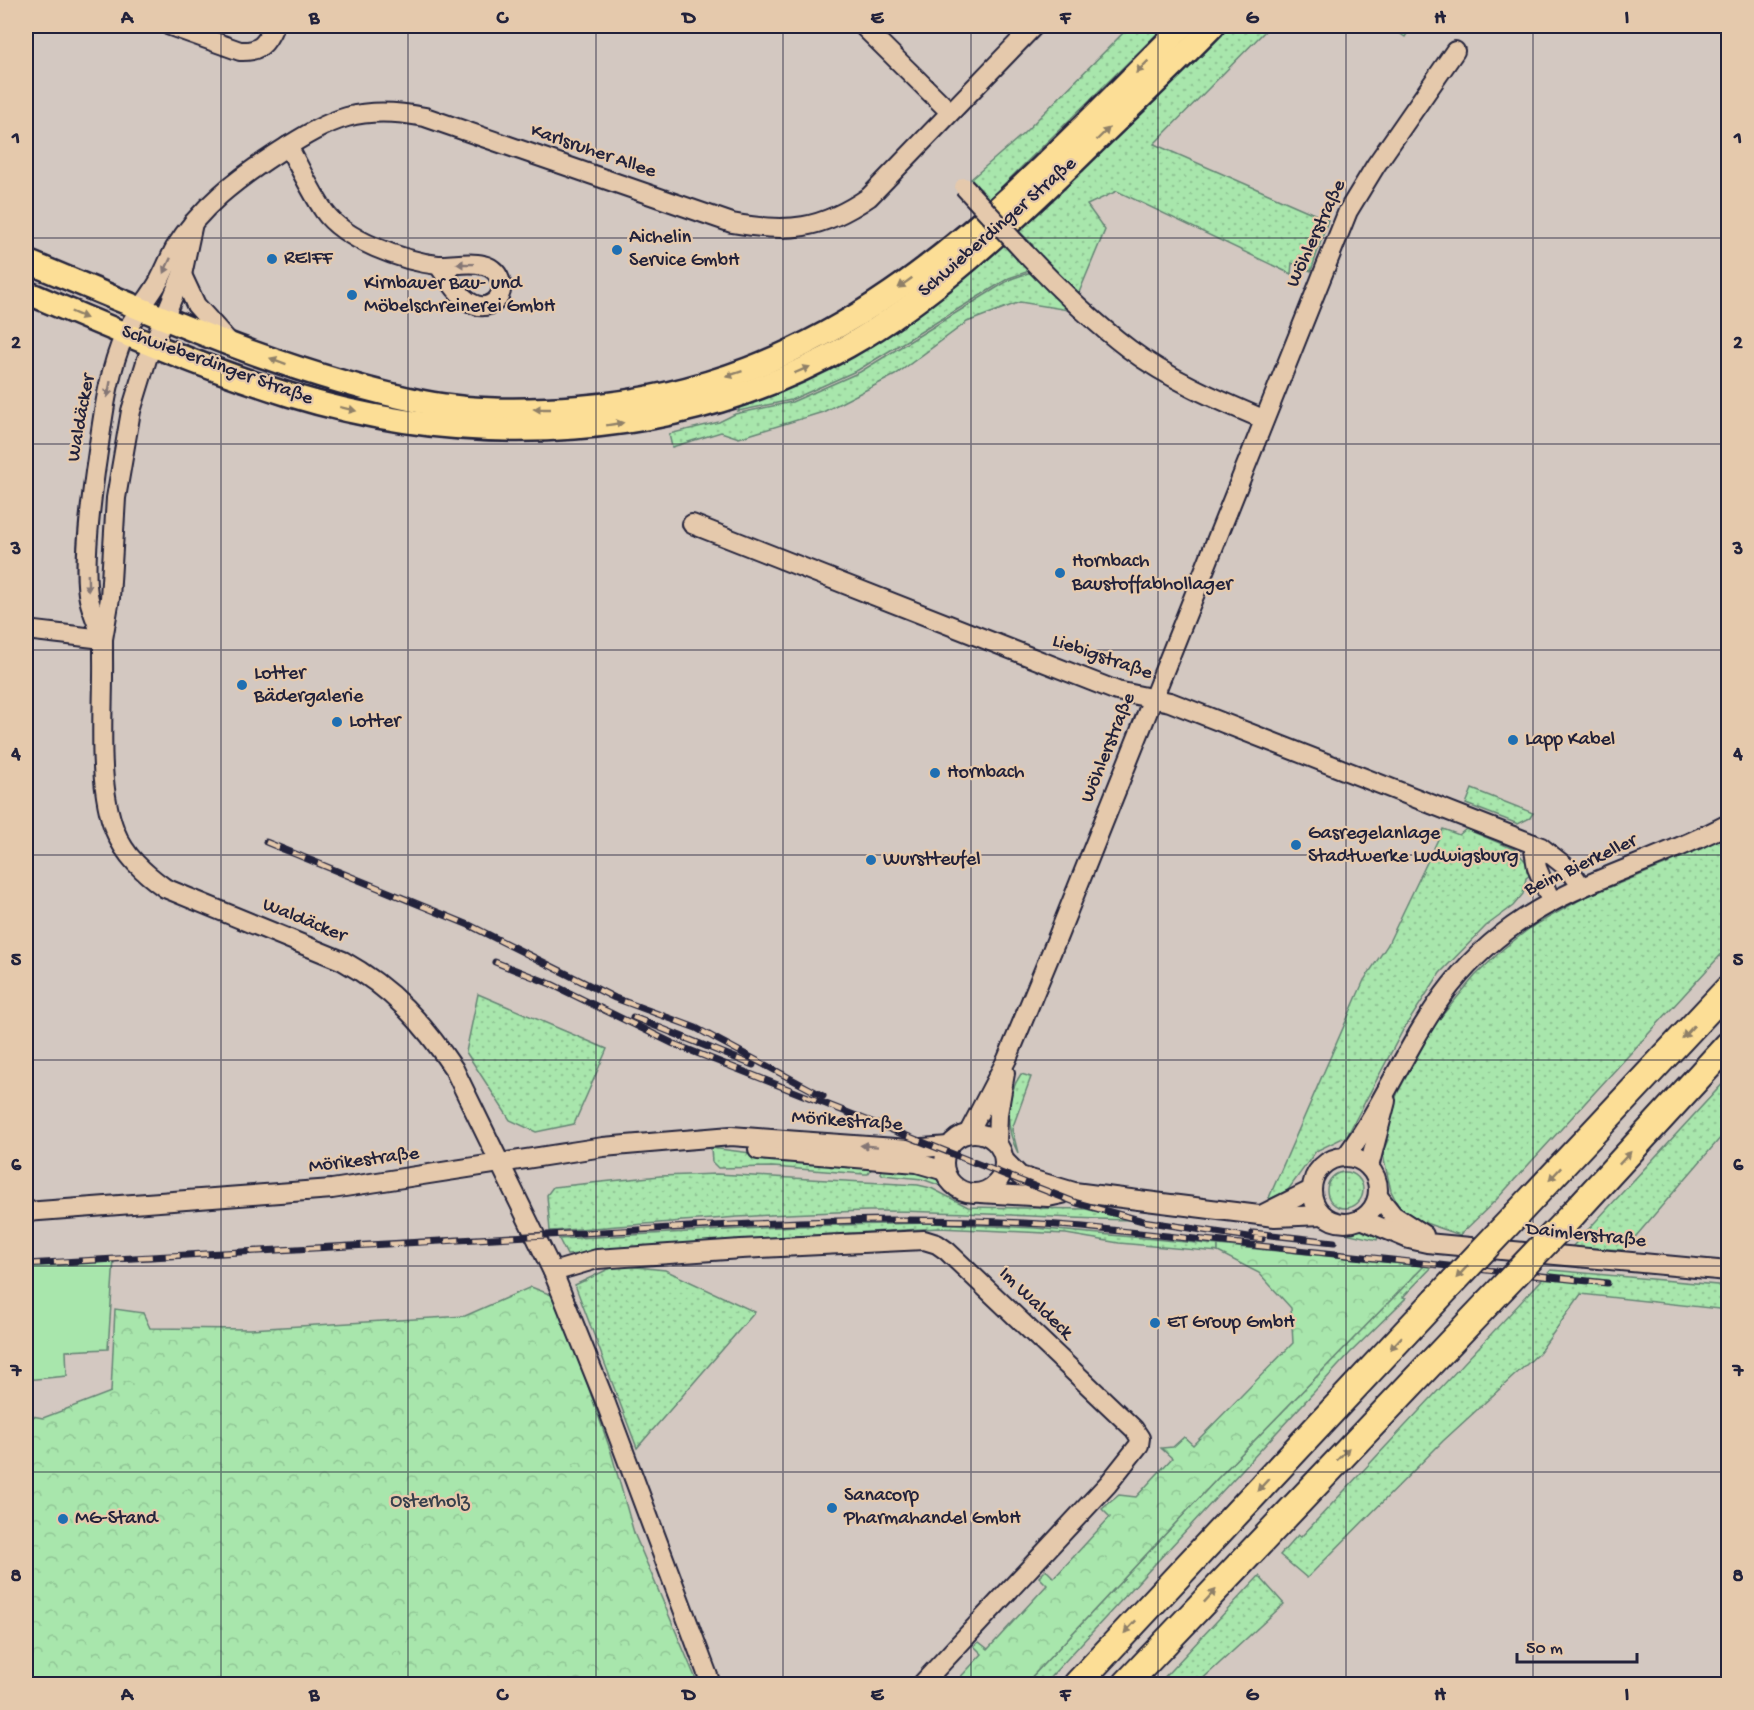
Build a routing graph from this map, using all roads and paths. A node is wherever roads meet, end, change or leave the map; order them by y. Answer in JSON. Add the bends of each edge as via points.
{"nodes":[{"id":1,"x":170,"y":26,"type":"edge"},
{"id":2,"x":274,"y":26,"type":"edge"},
{"id":3,"x":863,"y":26,"type":"edge"},
{"id":4,"x":1034,"y":26,"type":"edge"},
{"id":5,"x":1183,"y":26,"type":"edge"},
{"id":6,"x":1213,"y":26,"type":"edge"},
{"id":7,"x":1455,"y":51,"type":"dead end"},
{"id":8,"x":950,"y":112,"type":"junction"},
{"id":9,"x":288,"y":146,"type":"junction"},
{"id":10,"x":965,"y":183,"type":"dead end"},
{"id":11,"x":193,"y":223,"type":"junction"},
{"id":12,"x":26,"y":249,"type":"edge"},
{"id":13,"x":26,"y":261,"type":"edge"},
{"id":14,"x":438,"y":265,"type":"dead end"},
{"id":15,"x":47,"y":270,"type":"junction"},
{"id":16,"x":182,"y":275,"type":"junction"},
{"id":17,"x":26,"y":292,"type":"edge"},
{"id":18,"x":141,"y":308,"type":"junction"},
{"id":19,"x":164,"y":317,"type":"junction"},
{"id":20,"x":125,"y":333,"type":"junction"},
{"id":21,"x":230,"y":343,"type":"junction"},
{"id":22,"x":153,"y":345,"type":"junction"},
{"id":23,"x":1263,"y":419,"type":"junction"},
{"id":24,"x":692,"y":524,"type":"dead end"},
{"id":25,"x":26,"y":630,"type":"edge"},
{"id":26,"x":103,"y":639,"type":"junction"},
{"id":27,"x":1153,"y":699,"type":"junction"},
{"id":28,"x":1728,"y":824,"type":"edge"},
{"id":29,"x":1533,"y":844,"type":"junction"},
{"id":30,"x":1581,"y":886,"type":"junction"},
{"id":31,"x":1551,"y":901,"type":"junction"},
{"id":32,"x":1728,"y":989,"type":"edge"},
{"id":33,"x":1728,"y":1046,"type":"edge"},
{"id":34,"x":1006,"y":1059,"type":"junction"},
{"id":35,"x":1388,"y":1090,"type":"junction"},
{"id":36,"x":969,"y":1132,"type":"junction"},
{"id":37,"x":706,"y":1139,"type":"junction"},
{"id":38,"x":997,"y":1142,"type":"junction"},
{"id":39,"x":948,"y":1146,"type":"junction"},
{"id":40,"x":1346,"y":1156,"type":"junction"},
{"id":41,"x":1005,"y":1161,"type":"junction"},
{"id":42,"x":499,"y":1164,"type":"junction"},
{"id":43,"x":1369,"y":1167,"type":"junction"},
{"id":44,"x":945,"y":1171,"type":"junction"},
{"id":45,"x":1311,"y":1190,"type":"junction"},
{"id":46,"x":1074,"y":1192,"type":"junction"},
{"id":47,"x":980,"y":1193,"type":"junction"},
{"id":48,"x":1378,"y":1196,"type":"junction"},
{"id":49,"x":26,"y":1212,"type":"edge"},
{"id":50,"x":1263,"y":1214,"type":"junction"},
{"id":51,"x":1323,"y":1215,"type":"junction"},
{"id":52,"x":1361,"y":1219,"type":"junction"},
{"id":53,"x":1438,"y":1244,"type":"junction"},
{"id":54,"x":1728,"y":1271,"type":"edge"},
{"id":55,"x":553,"y":1272,"type":"junction"},
{"id":56,"x":711,"y":1684,"type":"edge"},
{"id":57,"x":922,"y":1684,"type":"edge"},
{"id":58,"x":1077,"y":1684,"type":"edge"},
{"id":59,"x":1126,"y":1684,"type":"edge"}],
"edges":[{"from":1,"to":2,"type":"street","via":[[240,51],[261,48]]},
{"from":3,"to":8,"type":"street"},
{"from":4,"to":8,"type":"street","name":"Karlsruher Allee"},
{"from":5,"to":21,"type":"main road","name":"Schwieberdinger Straße","one_way":true,"via":[[1017,191],[932,263],[838,328],[732,376],[602,405],[553,409],[467,407],[374,391]]},
{"from":22,"to":6,"type":"main road","name":"Schwieberdinger Straße","one_way":true,"via":[[292,395],[368,414],[452,426],[555,430],[603,426],[687,410],[748,393],[849,346],[939,284],[1030,205]]},
{"from":7,"to":23,"type":"street","name":"Wöhlerstraße","via":[[1348,211]]},
{"from":8,"to":9,"type":"street","name":"Karlsruher Allee","via":[[869,197],[846,213],[795,229],[732,223],[425,117],[399,112],[346,115]]},
{"from":9,"to":11,"type":"street","name":"Karlsruher Allee","via":[[243,175]]},
{"from":9,"to":14,"type":"street","via":[[325,213],[352,237],[400,256]]},
{"from":10,"to":23,"type":"street","bridge":true,"via":[[1025,253],[1081,309],[1130,350]]},
{"from":11,"to":16,"type":"street","name":"Karlsruher Allee"},
{"from":11,"to":18,"type":"street","name":"Waldäcker","one_way":true},
{"from":12,"to":15,"type":"street","via":[[38,254]]},
{"from":13,"to":15,"type":"main road","name":"Schwieberdinger Straße"},
{"from":15,"to":18,"type":"main road","name":"Schwieberdinger Straße"},
{"from":16,"to":19,"type":"street","name":"Karlsruher Allee"},
{"from":16,"to":21,"type":"street","via":[[196,305]]},
{"from":17,"to":20,"type":"main road","name":"Schwieberdinger Straße","one_way":true},
{"from":18,"to":19,"type":"main road","name":"Schwieberdinger Straße"},
{"from":18,"to":20,"type":"street","name":"Waldäcker"},
{"from":19,"to":21,"type":"main road","name":"Schwieberdinger Straße"},
{"from":19,"to":22,"type":"street","name":"Waldäcker"},
{"from":20,"to":22,"type":"main road","name":"Schwieberdinger Straße"},
{"from":20,"to":26,"type":"street","name":"Waldäcker","one_way":true,"via":[[107,402],[89,531],[88,597]]},
{"from":22,"to":26,"type":"street","name":"Waldäcker","via":[[124,443]]},
{"from":23,"to":27,"type":"street","name":"Wöhlerstraße"},
{"from":24,"to":27,"type":"street","name":"Liebigstraße","via":[[1117,691]]},
{"from":25,"to":26,"type":"street"},
{"from":26,"to":42,"type":"street","name":"Waldäcker","via":[[107,801],[115,831],[129,856],[165,888],[343,962],[390,992],[454,1069]]},
{"from":27,"to":29,"type":"street","name":"Liebigstraße","via":[[1170,702]]},
{"from":27,"to":34,"type":"street","name":"Wöhlerstraße"},
{"from":28,"to":30,"type":"street","name":"Beim Bierkeller"},
{"from":29,"to":30,"type":"street","name":"Liebigstraße","via":[[1561,861]]},
{"from":29,"to":31,"type":"street","via":[[1537,868]]},
{"from":30,"to":31,"type":"street","name":"Beim Bierkeller"},
{"from":31,"to":35,"type":"street","name":"Beim Bierkeller","via":[[1508,930],[1452,984],[1423,1025]]},
{"from":32,"to":58,"type":"highway","one_way":true,"bridge":true},
{"from":59,"to":33,"type":"highway","one_way":true,"bridge":true},
{"from":34,"to":36,"type":"street","name":"Wöhlerstraße"},
{"from":34,"to":38,"type":"street","name":"Wöhlerstraße"},
{"from":35,"to":40,"type":"street","name":"Beim Bierkeller"},
{"from":35,"to":43,"type":"street","name":"Beim Bierkeller"},
{"from":36,"to":38,"type":"street","via":[[980,1132]]},
{"from":36,"to":39,"type":"street","name":"Mörikestraße"},
{"from":39,"to":37,"type":"street","name":"Mörikestraße","one_way":true,"via":[[909,1149],[730,1136]]},
{"from":37,"to":42,"type":"street","name":"Mörikestraße","via":[[603,1147]]},
{"from":37,"to":44,"type":"street","name":"Mörikestraße","via":[[750,1149],[917,1163]]},
{"from":38,"to":41,"type":"street"},
{"from":39,"to":44,"type":"street"},
{"from":40,"to":43,"type":"street"},
{"from":40,"to":45,"type":"street","via":[[1325,1162]]},
{"from":41,"to":46,"type":"street","name":"Mörikestraße","via":[[1020,1176]]},
{"from":41,"to":47,"type":"street","via":[[995,1185]]},
{"from":42,"to":49,"type":"street","name":"Mörikestraße","via":[[333,1189]]},
{"from":42,"to":55,"type":"street","name":"Waldäcker"},
{"from":43,"to":48,"type":"street","via":[[1377,1180]]},
{"from":44,"to":47,"type":"street","name":"Mörikestraße","via":[[962,1191]]},
{"from":45,"to":50,"type":"street"},
{"from":45,"to":51,"type":"street"},
{"from":46,"to":47,"type":"street","name":"Mörikestraße","via":[[1048,1197]]},
{"from":46,"to":50,"type":"street","name":"Mörikestraße"},
{"from":48,"to":52,"type":"street"},
{"from":48,"to":53,"type":"street","name":"Daimlerstraße","via":[[1402,1222]]},
{"from":50,"to":51,"type":"street","name":"Mörikestraße","via":[[1290,1218]]},
{"from":51,"to":52,"type":"street","via":[[1345,1223]]},
{"from":52,"to":53,"type":"street","name":"Daimlerstraße","via":[[1409,1239]]},
{"from":53,"to":54,"type":"street","name":"Daimlerstraße"},
{"from":55,"to":56,"type":"street"},
{"from":55,"to":57,"type":"street","name":"Im Waldeck","via":[[597,1259],[924,1240],[947,1251],[1134,1430],[1140,1438],[1139,1445],[1108,1484]]}]}
